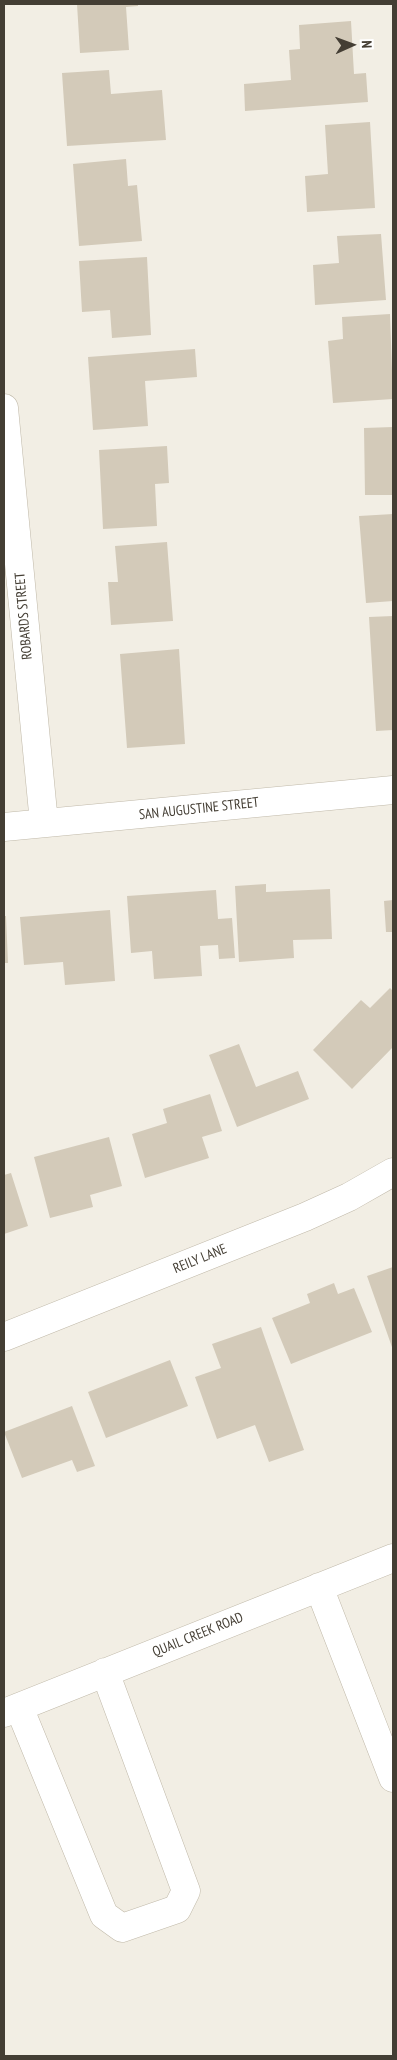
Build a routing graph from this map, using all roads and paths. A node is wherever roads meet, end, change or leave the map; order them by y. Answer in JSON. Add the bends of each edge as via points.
{"nodes":[{"id":1,"x":4,"y":408,"type":"edge"},
{"id":2,"x":393,"y":790,"type":"edge"},
{"id":3,"x":44,"y":824,"type":"junction"},
{"id":4,"x":4,"y":827,"type":"edge"},
{"id":5,"x":393,"y":1172,"type":"edge"},
{"id":6,"x":4,"y":1337,"type":"edge"},
{"id":7,"x":393,"y":1558,"type":"edge"},
{"id":8,"x":319,"y":1588,"type":"junction"},
{"id":9,"x":105,"y":1672,"type":"junction"},
{"id":10,"x":11,"y":1710,"type":"edge"},
{"id":11,"x":393,"y":1778,"type":"edge"}],
"edges":[{"from":1,"to":3,"type":"street","name":"ROBARDS STREET"},
{"from":2,"to":3,"type":"street","name":"SAN AUGUSTINE STREET"},
{"from":3,"to":4,"type":"street","name":"SAN AUGUSTINE STREET"},
{"from":5,"to":6,"type":"street","name":"REILY LANE","via":[[305,1217]]},
{"from":7,"to":8,"type":"street","name":"QUAIL CREEK ROAD"},
{"from":8,"to":9,"type":"street","name":"QUAIL CREEK ROAD"},
{"from":8,"to":11,"type":"street"},
{"from":9,"to":10,"type":"street","name":"QUAIL CREEK ROAD"},
{"from":9,"to":10,"type":"street","via":[[186,1891],[177,1909],[122,1928],[104,1915]]}]}
